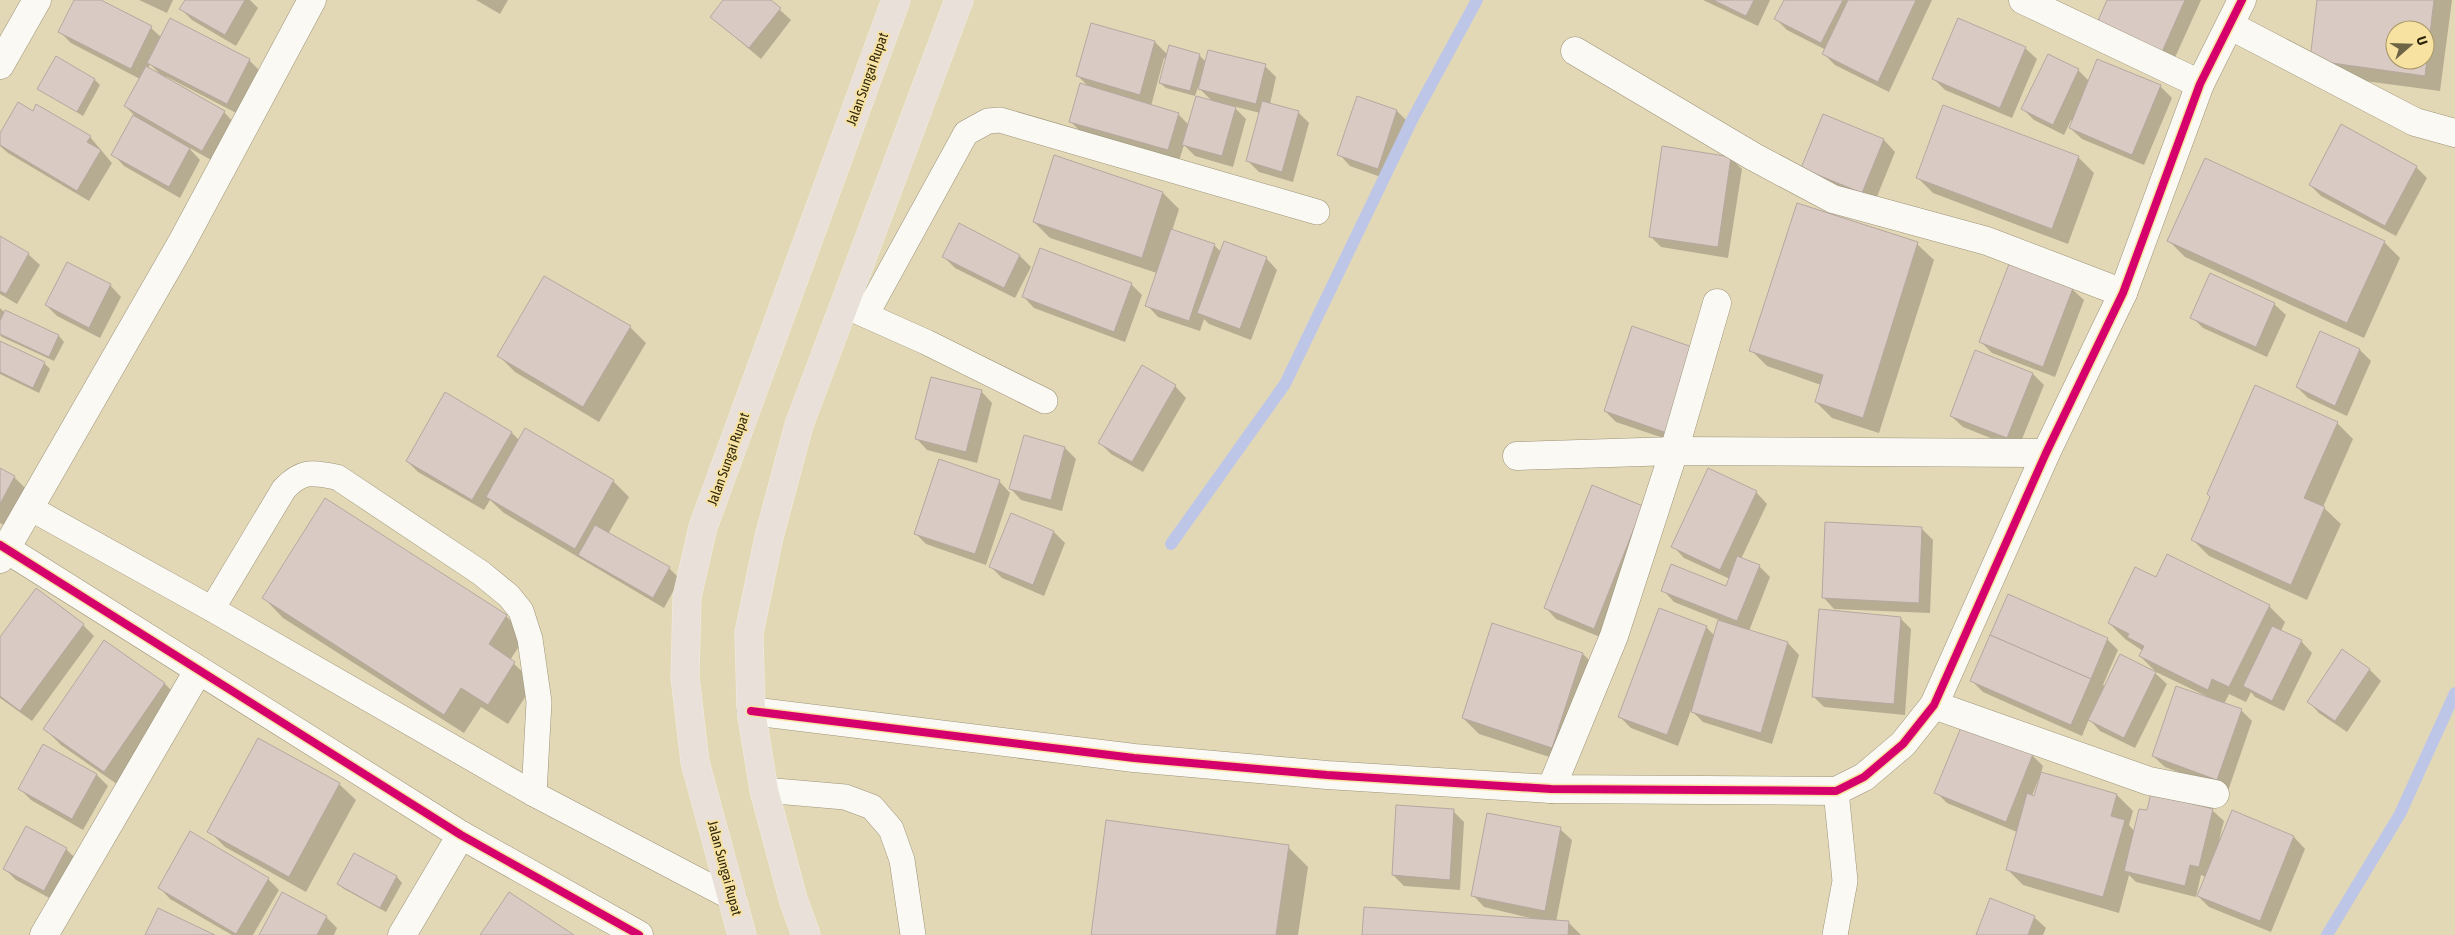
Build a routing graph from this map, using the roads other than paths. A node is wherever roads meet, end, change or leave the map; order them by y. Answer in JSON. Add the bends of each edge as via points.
{"nodes":[{"id":1,"x":37,"y":0,"type":"edge"},
{"id":2,"x":312,"y":0,"type":"edge"},
{"id":3,"x":896,"y":0,"type":"edge"},
{"id":4,"x":959,"y":0,"type":"edge"},
{"id":5,"x":2023,"y":0,"type":"edge"},
{"id":6,"x":2242,"y":0,"type":"edge"},
{"id":7,"x":2231,"y":26,"type":"junction"},
{"id":8,"x":1575,"y":51,"type":"dead end"},
{"id":9,"x":0,"y":64,"type":"edge"},
{"id":10,"x":2200,"y":84,"type":"junction"},
{"id":11,"x":2455,"y":133,"type":"edge"},
{"id":12,"x":1317,"y":212,"type":"dead end"},
{"id":13,"x":2123,"y":293,"type":"junction"},
{"id":14,"x":1717,"y":303,"type":"dead end"},
{"id":15,"x":854,"y":310,"type":"junction"},
{"id":16,"x":1045,"y":401,"type":"dead end"},
{"id":17,"x":1674,"y":450,"type":"junction"},
{"id":18,"x":2046,"y":453,"type":"junction"},
{"id":19,"x":1517,"y":456,"type":"dead end"},
{"id":20,"x":30,"y":508,"type":"junction"},
{"id":21,"x":2,"y":551,"type":"edge"},
{"id":22,"x":212,"y":609,"type":"junction"},
{"id":23,"x":198,"y":671,"type":"junction"},
{"id":24,"x":1934,"y":705,"type":"junction"},
{"id":25,"x":751,"y":710,"type":"junction"},
{"id":26,"x":1551,"y":789,"type":"junction"},
{"id":27,"x":764,"y":790,"type":"junction"},
{"id":28,"x":1836,"y":791,"type":"junction"},
{"id":29,"x":534,"y":794,"type":"junction"},
{"id":30,"x":2215,"y":794,"type":"dead end"},
{"id":31,"x":461,"y":835,"type":"junction"},
{"id":32,"x":734,"y":899,"type":"junction"},
{"id":33,"x":44,"y":935,"type":"edge"},
{"id":34,"x":402,"y":935,"type":"edge"},
{"id":35,"x":639,"y":935,"type":"edge"},
{"id":36,"x":742,"y":935,"type":"edge"},
{"id":37,"x":806,"y":935,"type":"edge"},
{"id":38,"x":913,"y":935,"type":"edge"},
{"id":39,"x":1835,"y":935,"type":"edge"}],
"edges":[{"from":1,"to":9,"type":"street"},
{"from":2,"to":20,"type":"street","via":[[181,244]]},
{"from":3,"to":32,"type":"main road","name":"Jalan Sungai Rupat","via":[[703,528],[687,597],[685,677],[695,762]]},
{"from":4,"to":15,"type":"main road"},
{"from":5,"to":10,"type":"street"},
{"from":6,"to":7,"type":"street"},
{"from":7,"to":10,"type":"street"},
{"from":7,"to":11,"type":"street","via":[[2416,122]]},
{"from":8,"to":13,"type":"street","via":[[1754,157],[1833,199],[1987,241]]},
{"from":10,"to":13,"type":"street"},
{"from":12,"to":15,"type":"lane","via":[[1000,120],[988,121],[966,133]]},
{"from":13,"to":18,"type":"street"},
{"from":14,"to":17,"type":"street"},
{"from":15,"to":16,"type":"lane"},
{"from":15,"to":25,"type":"main road","via":[[799,425],[769,537],[749,633]]},
{"from":17,"to":18,"type":"street"},
{"from":17,"to":19,"type":"street"},
{"from":17,"to":26,"type":"street","via":[[1614,636]]},
{"from":18,"to":24,"type":"street"},
{"from":20,"to":21,"type":"street"},
{"from":20,"to":22,"type":"lane"},
{"from":21,"to":23,"type":"street"},
{"from":22,"to":29,"type":"lane"},
{"from":22,"to":29,"type":"lane","via":[[284,489],[304,474],[337,477],[481,573],[509,596],[521,611],[530,639],[539,702]]},
{"from":23,"to":31,"type":"street"},
{"from":23,"to":33,"type":"street"},
{"from":24,"to":28,"type":"street","via":[[1903,744],[1864,777]]},
{"from":24,"to":30,"type":"street","via":[[2149,781]]},
{"from":25,"to":26,"type":"street","via":[[1134,758],[1327,775]]},
{"from":25,"to":27,"type":"main road"},
{"from":26,"to":28,"type":"street"},
{"from":27,"to":37,"type":"main road","via":[[792,899]]},
{"from":27,"to":38,"type":"lane","via":[[846,797],[872,807],[891,829],[902,860]]},
{"from":28,"to":39,"type":"lane","via":[[1846,881]]},
{"from":29,"to":32,"type":"lane"},
{"from":31,"to":34,"type":"street"},
{"from":31,"to":35,"type":"street"},
{"from":32,"to":36,"type":"main road","name":"Jalan Sungai Rupat"}]}
